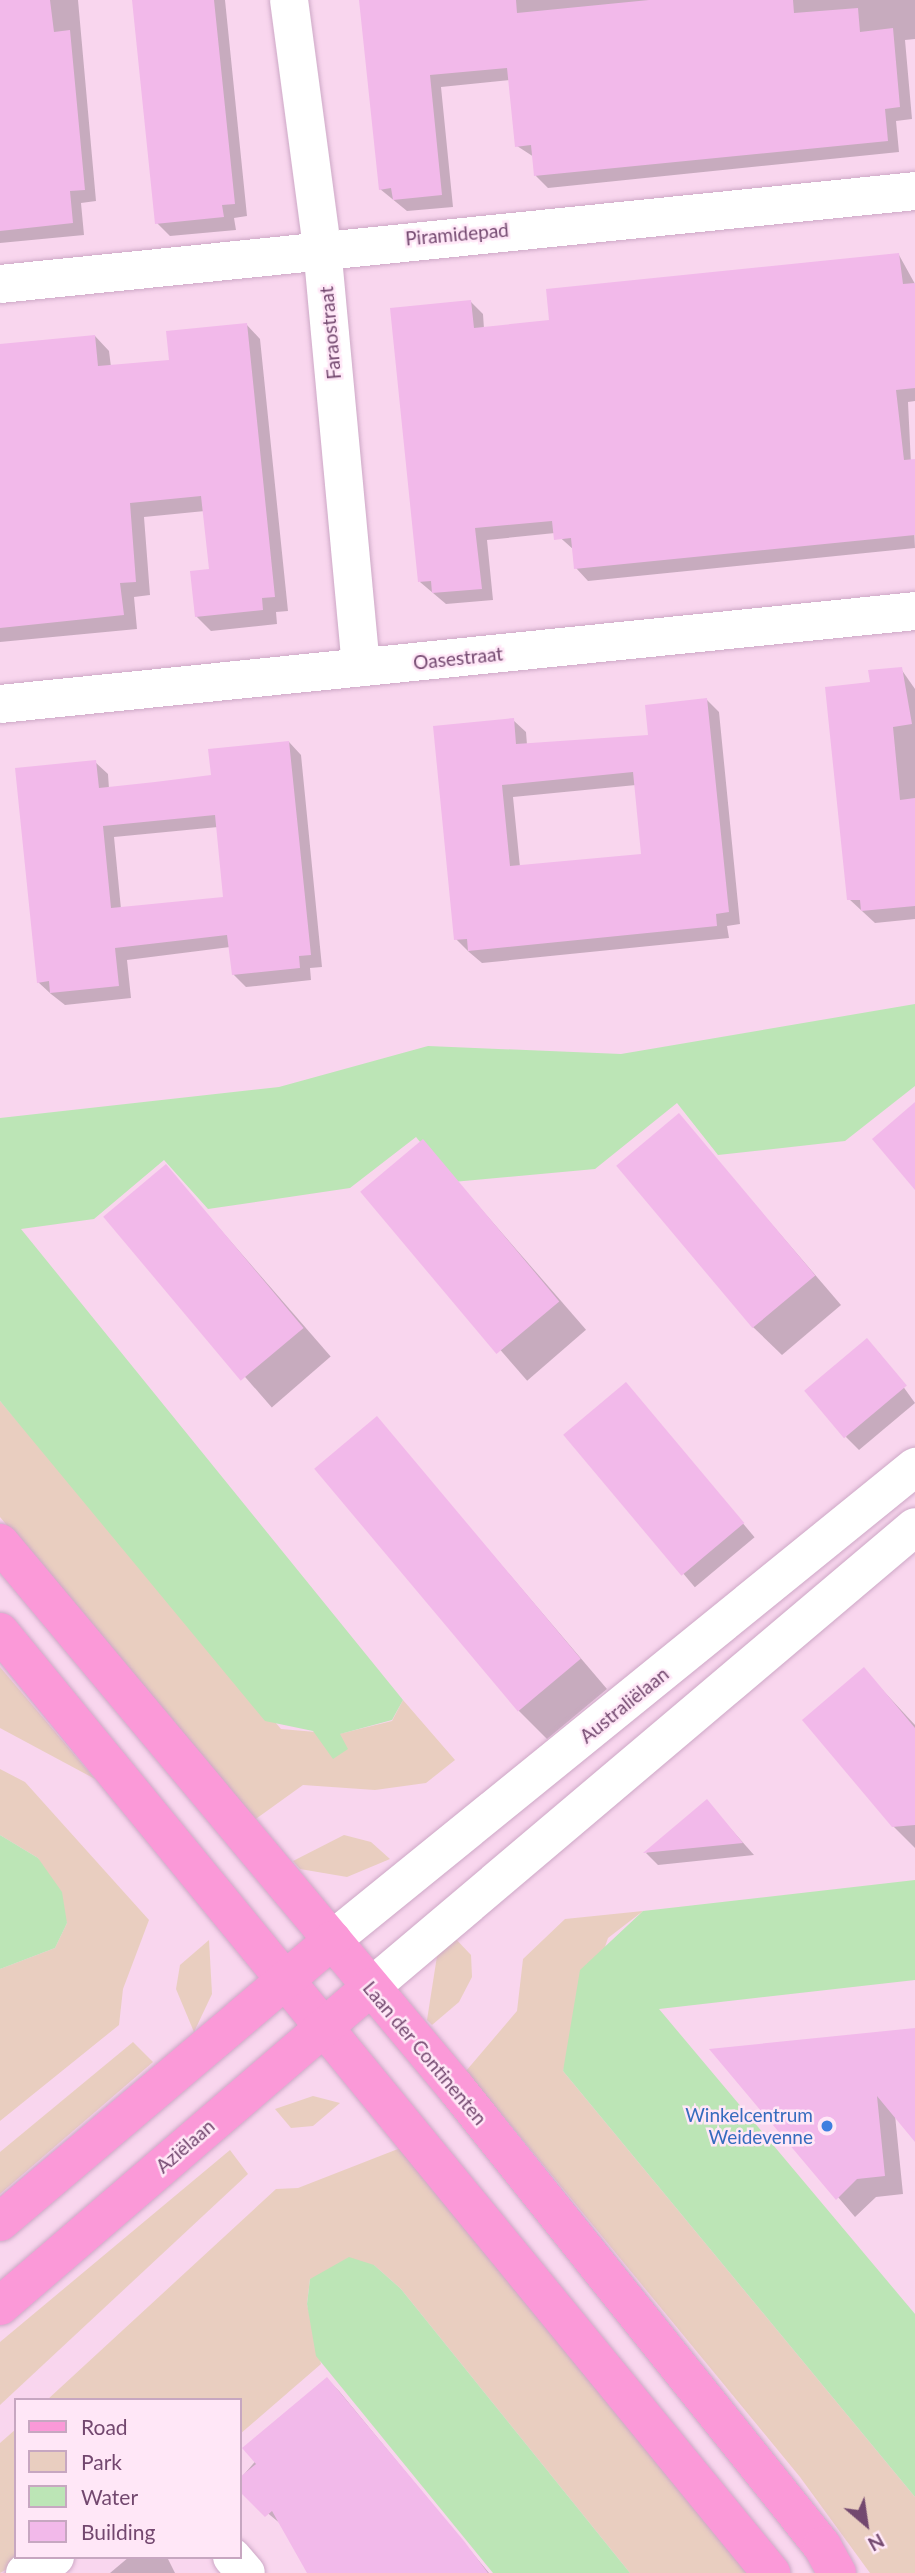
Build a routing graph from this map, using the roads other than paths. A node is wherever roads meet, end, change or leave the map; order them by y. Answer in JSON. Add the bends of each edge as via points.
{"nodes":[{"id":1,"x":289,"y":0,"type":"edge"},
{"id":2,"x":915,"y":191,"type":"edge"},
{"id":3,"x":322,"y":247,"type":"junction"},
{"id":4,"x":0,"y":284,"type":"edge"},
{"id":5,"x":915,"y":611,"type":"edge"},
{"id":6,"x":361,"y":667,"type":"junction"},
{"id":7,"x":0,"y":704,"type":"edge"},
{"id":8,"x":915,"y":1467,"type":"edge"},
{"id":9,"x":915,"y":1527,"type":"edge"},
{"id":10,"x":838,"y":1534,"type":"junction"},
{"id":11,"x":0,"y":1543,"type":"edge"},
{"id":12,"x":866,"y":1567,"type":"junction"},
{"id":13,"x":0,"y":1632,"type":"edge"},
{"id":14,"x":673,"y":1666,"type":"junction"},
{"id":15,"x":702,"y":1702,"type":"junction"},
{"id":16,"x":332,"y":1940,"type":"junction"},
{"id":17,"x":284,"y":1979,"type":"junction"},
{"id":18,"x":371,"y":1987,"type":"junction"},
{"id":19,"x":323,"y":2028,"type":"junction"},
{"id":20,"x":0,"y":2222,"type":"edge"},
{"id":21,"x":0,"y":2306,"type":"edge"},
{"id":22,"x":51,"y":2559,"type":"edge"},
{"id":23,"x":234,"y":2559,"type":"edge"},
{"id":24,"x":25,"y":2573,"type":"edge"},
{"id":25,"x":246,"y":2573,"type":"edge"},
{"id":26,"x":771,"y":2573,"type":"edge"},
{"id":27,"x":837,"y":2573,"type":"edge"}],
"edges":[{"from":1,"to":3,"type":"street","name":"Faraostraat"},
{"from":2,"to":3,"type":"street","name":"Piramidepad"},
{"from":3,"to":4,"type":"street","name":"Piramidepad"},
{"from":3,"to":6,"type":"street","name":"Faraostraat"},
{"from":5,"to":6,"type":"street","name":"Oasestraat"},
{"from":6,"to":7,"type":"street","name":"Oasestraat"},
{"from":8,"to":10,"type":"street","name":"Australiëlaan"},
{"from":9,"to":12,"type":"street"},
{"from":10,"to":12,"type":"street"},
{"from":10,"to":14,"type":"street","name":"Australiëlaan"},
{"from":11,"to":16,"type":"main road","name":"Laan der Continenten"},
{"from":12,"to":15,"type":"street"},
{"from":13,"to":17,"type":"main road"},
{"from":14,"to":15,"type":"street"},
{"from":14,"to":16,"type":"street","name":"Australiëlaan"},
{"from":15,"to":18,"type":"street"},
{"from":16,"to":17,"type":"main road"},
{"from":16,"to":18,"type":"main road","name":"Laan der Continenten"},
{"from":17,"to":19,"type":"main road"},
{"from":17,"to":20,"type":"main road"},
{"from":18,"to":19,"type":"main road","name":"Aziëlaan"},
{"from":18,"to":27,"type":"main road","name":"Laan der Continenten","via":[[814,2535]]},
{"from":19,"to":21,"type":"main road","name":"Aziëlaan"},
{"from":19,"to":26,"type":"main road"},
{"from":22,"to":24,"type":"street"},
{"from":23,"to":25,"type":"street"}]}
